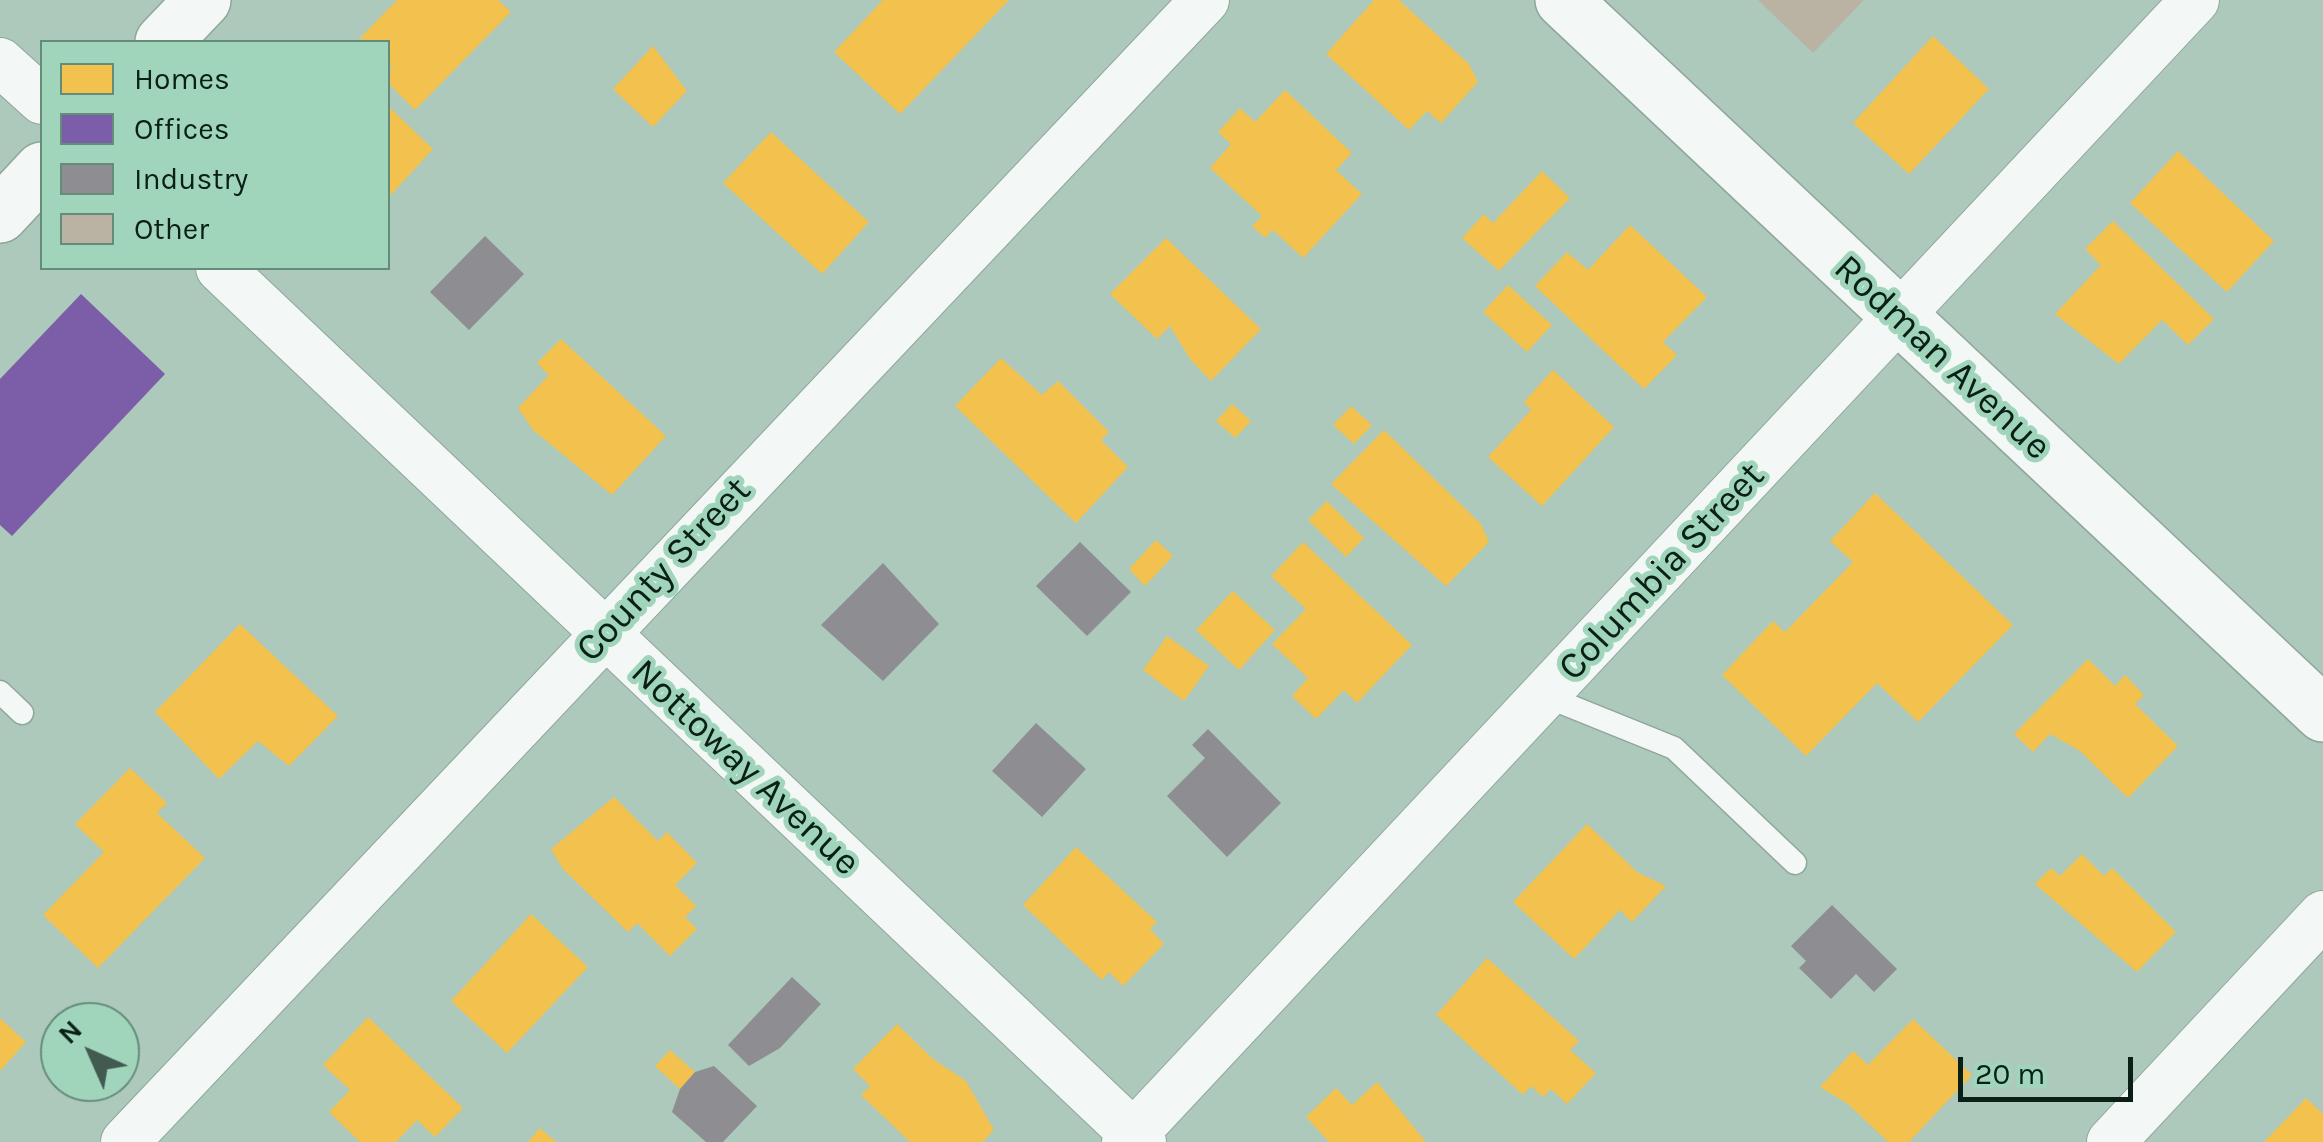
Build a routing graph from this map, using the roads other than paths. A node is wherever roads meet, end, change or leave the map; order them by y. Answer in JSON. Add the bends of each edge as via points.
{"nodes":[{"id":1,"x":203,"y":0,"type":"edge"},
{"id":2,"x":1205,"y":0,"type":"edge"},
{"id":3,"x":1563,"y":0,"type":"edge"},
{"id":4,"x":2195,"y":0,"type":"edge"},
{"id":5,"x":165,"y":40,"type":"edge"},
{"id":6,"x":0,"y":62,"type":"edge"},
{"id":7,"x":40,"y":98,"type":"edge"},
{"id":8,"x":40,"y":172,"type":"edge"},
{"id":9,"x":0,"y":214,"type":"edge"},
{"id":10,"x":222,"y":270,"type":"edge"},
{"id":11,"x":1900,"y":319,"type":"junction"},
{"id":12,"x":604,"y":634,"type":"junction"},
{"id":13,"x":0,"y":692,"type":"edge"},
{"id":14,"x":1545,"y":696,"type":"junction"},
{"id":15,"x":22,"y":713,"type":"dead end"},
{"id":16,"x":2323,"y":714,"type":"edge"},
{"id":17,"x":1794,"y":863,"type":"dead end"},
{"id":18,"x":2323,"y":915,"type":"edge"},
{"id":19,"x":1134,"y":1139,"type":"edge"},
{"id":20,"x":125,"y":1142,"type":"edge"},
{"id":21,"x":2111,"y":1142,"type":"edge"}],
"edges":[{"from":1,"to":5,"type":"street"},
{"from":2,"to":12,"type":"street","name":"County Street"},
{"from":3,"to":11,"type":"street","name":"Rodman Avenue"},
{"from":4,"to":11,"type":"street","name":"Columbia Street"},
{"from":6,"to":7,"type":"street"},
{"from":8,"to":9,"type":"street"},
{"from":10,"to":12,"type":"street","name":"Nottoway Avenue"},
{"from":11,"to":14,"type":"street","name":"Columbia Street"},
{"from":11,"to":16,"type":"street","name":"Rodman Avenue"},
{"from":12,"to":19,"type":"street","name":"Nottoway Avenue"},
{"from":12,"to":20,"type":"street","name":"County Street"},
{"from":13,"to":15,"type":"lane"},
{"from":14,"to":17,"type":"lane","via":[[1674,748]]},
{"from":14,"to":19,"type":"street","name":"Columbia Street"},
{"from":18,"to":21,"type":"street"}]}
